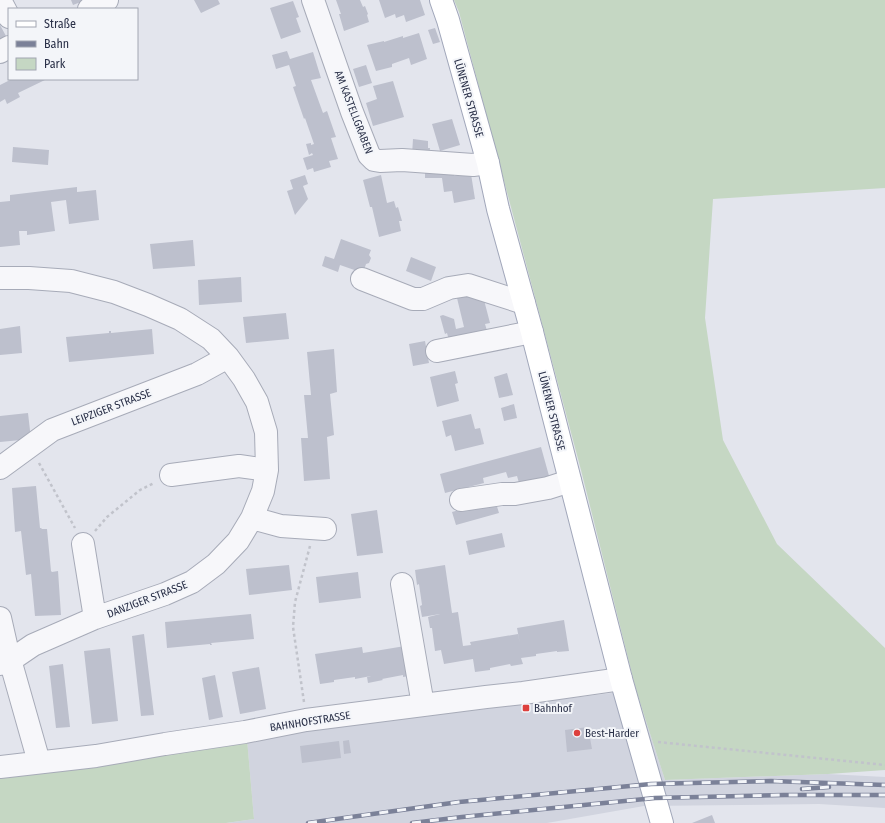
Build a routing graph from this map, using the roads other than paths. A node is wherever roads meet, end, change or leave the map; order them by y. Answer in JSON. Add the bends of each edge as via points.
{"nodes":[{"id":1,"x":0,"y":0,"type":"edge"},
{"id":2,"x":107,"y":0,"type":"edge"},
{"id":3,"x":313,"y":0,"type":"edge"},
{"id":4,"x":441,"y":0,"type":"edge"},
{"id":5,"x":91,"y":8,"type":"edge"},
{"id":6,"x":8,"y":15,"type":"edge"},
{"id":7,"x":488,"y":164,"type":"junction"},
{"id":8,"x":0,"y":278,"type":"edge"},
{"id":9,"x":362,"y":279,"type":"dead end"},
{"id":10,"x":524,"y":303,"type":"junction"},
{"id":11,"x":532,"y":332,"type":"junction"},
{"id":12,"x":437,"y":351,"type":"dead end"},
{"id":13,"x":228,"y":357,"type":"junction"},
{"id":14,"x":0,"y":468,"type":"edge"},
{"id":15,"x":267,"y":470,"type":"junction"},
{"id":16,"x":171,"y":475,"type":"road end"},
{"id":17,"x":570,"y":481,"type":"junction"},
{"id":18,"x":461,"y":500,"type":"dead end"},
{"id":19,"x":252,"y":518,"type":"junction"},
{"id":20,"x":320,"y":529,"type":"road end"},
{"id":21,"x":83,"y":544,"type":"road end"},
{"id":22,"x":402,"y":584,"type":"dead end"},
{"id":23,"x":0,"y":618,"type":"edge"},
{"id":24,"x":95,"y":618,"type":"junction"},
{"id":25,"x":5,"y":662,"type":"edge"},
{"id":26,"x":621,"y":680,"type":"junction"},
{"id":27,"x":423,"y":705,"type":"junction"},
{"id":28,"x":39,"y":762,"type":"junction"},
{"id":29,"x":0,"y":767,"type":"edge"},
{"id":30,"x":662,"y":823,"type":"edge"}],
"edges":[{"from":1,"to":6,"type":"street"},
{"from":2,"to":5,"type":"street"},
{"from":3,"to":7,"type":"street","name":"AM KASTELLGRABEN","via":[[352,112],[369,155],[374,160],[473,166]]},
{"from":4,"to":7,"type":"main road","name":"LÜNENER STRASSE"},
{"from":7,"to":10,"type":"main road","name":"LÜNENER STRASSE"},
{"from":8,"to":13,"type":"street","name":"DANZIGER STRASSE","via":[[72,281],[114,292],[180,319],[211,339]]},
{"from":9,"to":10,"type":"street","via":[[413,299],[423,299],[449,288],[468,285]]},
{"from":10,"to":11,"type":"main road","name":"LÜNENER STRASSE"},
{"from":11,"to":12,"type":"street"},
{"from":11,"to":17,"type":"main road","name":"LÜNENER STRASSE"},
{"from":13,"to":14,"type":"street","name":"LEIPZIGER STRASSE","via":[[197,374],[52,430]]},
{"from":13,"to":15,"type":"street","name":"DANZIGER STRASSE","via":[[257,402],[266,432]]},
{"from":15,"to":16,"type":"street","via":[[239,466]]},
{"from":15,"to":19,"type":"street","name":"DANZIGER STRASSE","via":[[263,491]]},
{"from":17,"to":18,"type":"street","via":[[515,494]]},
{"from":17,"to":26,"type":"main road","name":"LÜNENER STRASSE"},
{"from":19,"to":20,"type":"street","via":[[281,526]]},
{"from":19,"to":24,"type":"street","name":"DANZIGER STRASSE","via":[[238,541],[216,564],[192,582]]},
{"from":21,"to":24,"type":"street"},
{"from":22,"to":27,"type":"street"},
{"from":23,"to":25,"type":"street"},
{"from":24,"to":25,"type":"street","name":"DANZIGER STRASSE","via":[[33,645]]},
{"from":25,"to":28,"type":"street"},
{"from":26,"to":27,"type":"street","name":"BAHNHOFSTRASSE"},
{"from":26,"to":30,"type":"main road","name":"LÜNENER STRASSE"},
{"from":27,"to":28,"type":"street","name":"BAHNHOFSTRASSE","via":[[306,720],[96,756]]},
{"from":28,"to":29,"type":"street","name":"BAHNHOFSTRASSE"}]}
